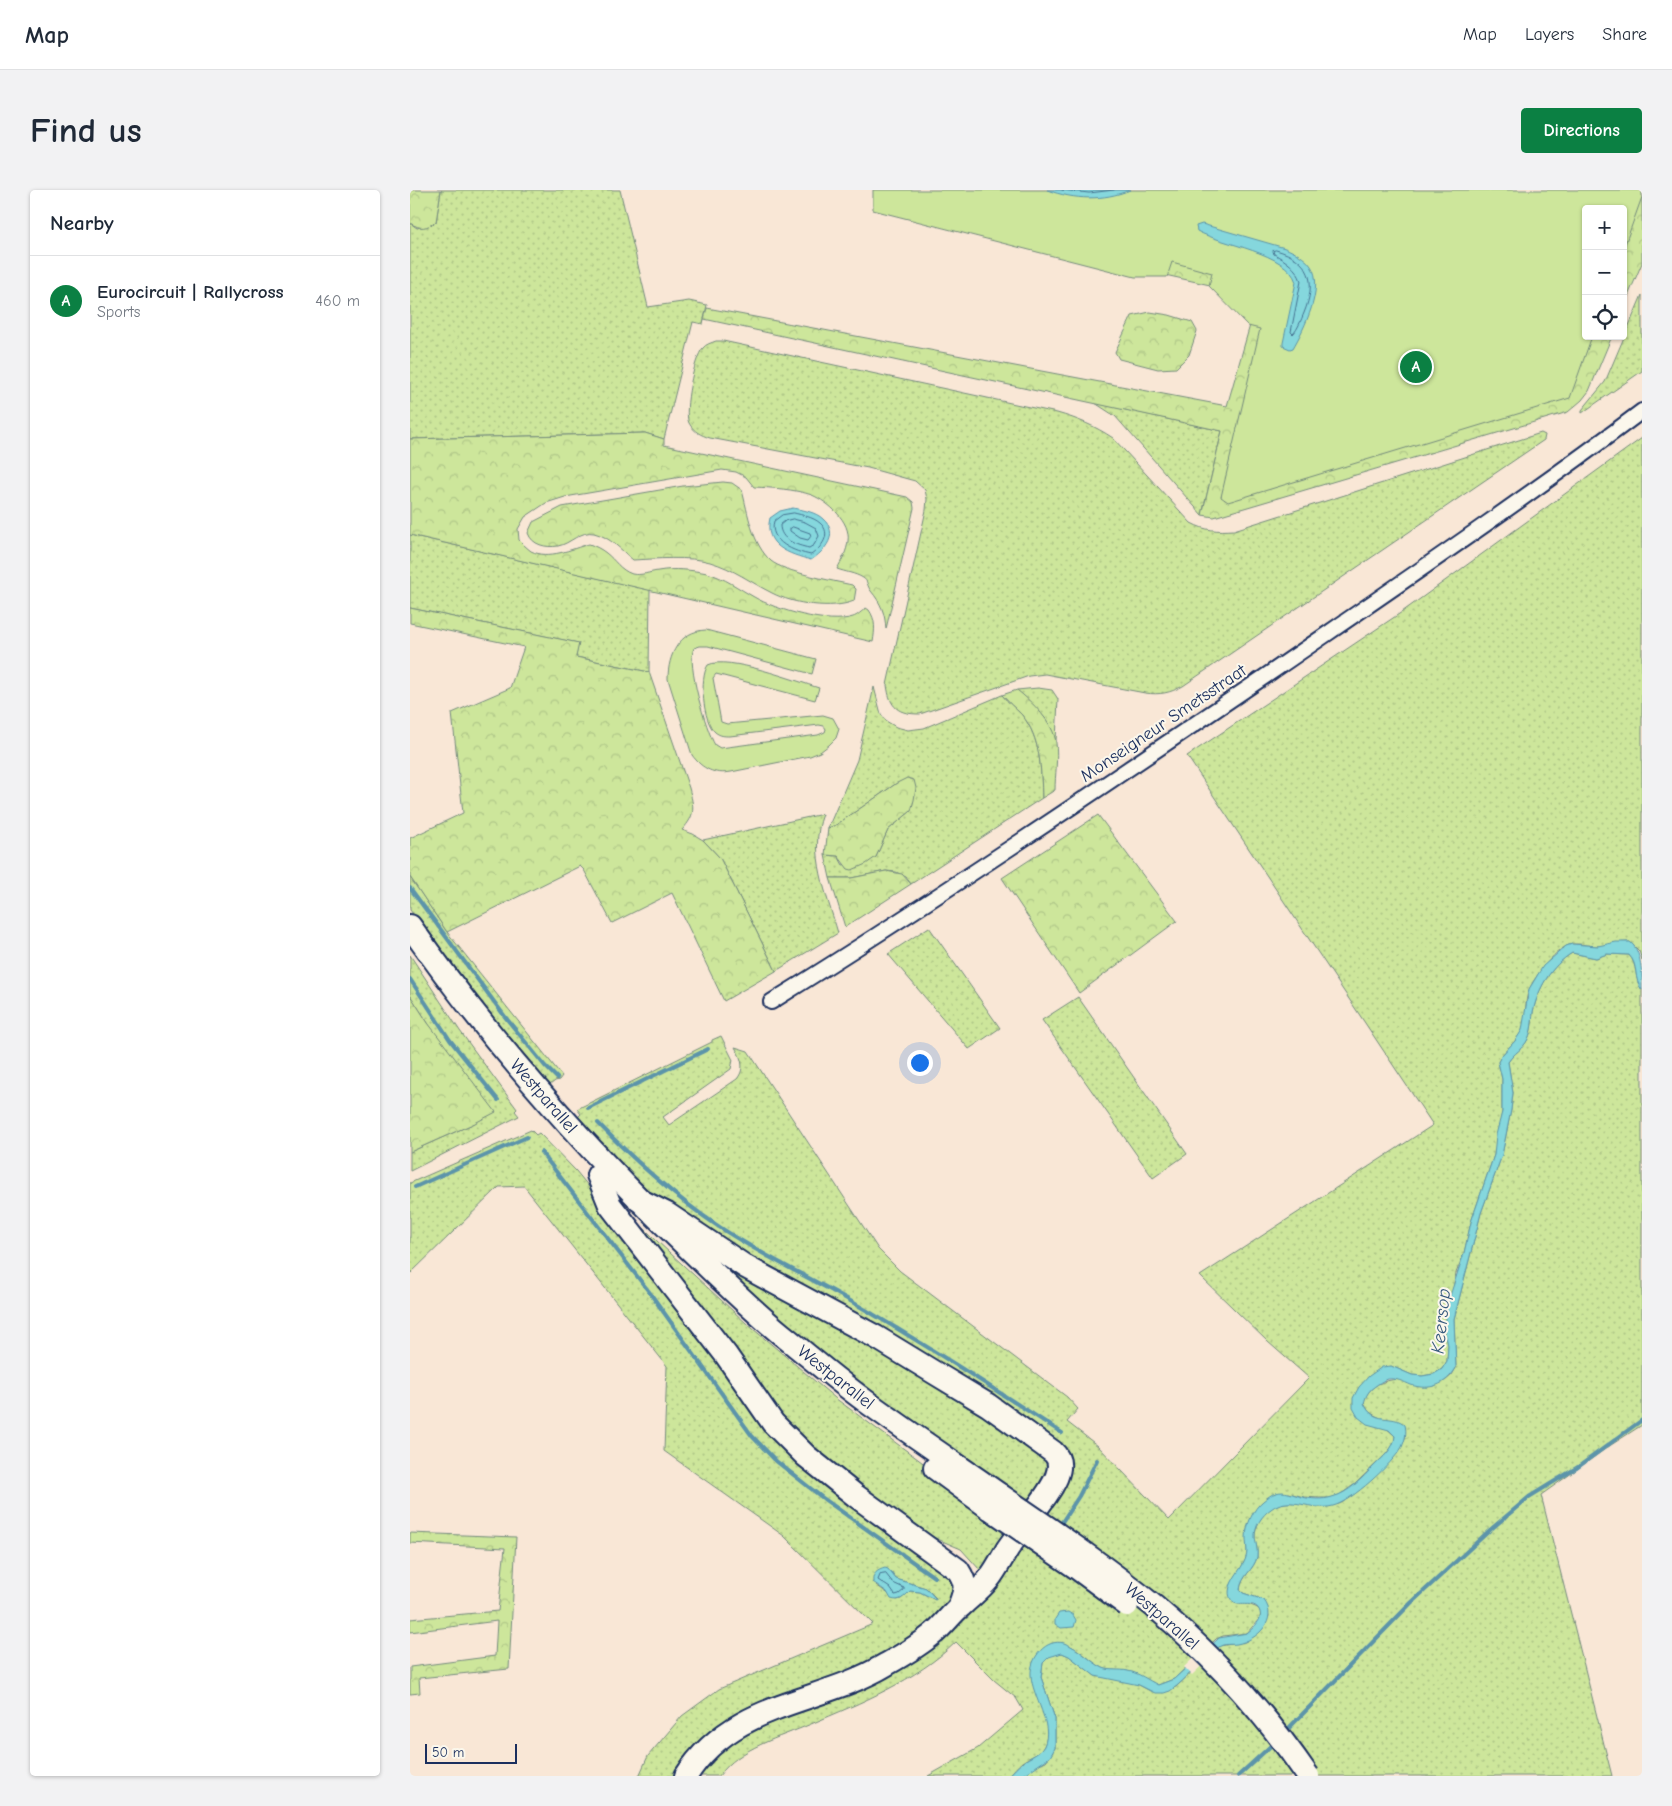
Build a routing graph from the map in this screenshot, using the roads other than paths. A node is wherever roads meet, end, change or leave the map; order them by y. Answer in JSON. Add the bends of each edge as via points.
{"nodes":[{"id":1,"x":1642,"y":411,"type":"edge"},
{"id":2,"x":410,"y":926,"type":"edge"},
{"id":3,"x":410,"y":948,"type":"edge"},
{"id":4,"x":771,"y":1002,"type":"dead end"},
{"id":5,"x":548,"y":1112,"type":"junction"},
{"id":6,"x":598,"y":1175,"type":"junction"},
{"id":7,"x":639,"y":1200,"type":"junction"},
{"id":8,"x":996,"y":1502,"type":"junction"},
{"id":9,"x":959,"y":1607,"type":"junction"},
{"id":10,"x":686,"y":1776,"type":"edge"},
{"id":11,"x":1291,"y":1776,"type":"edge"},
{"id":12,"x":1308,"y":1776,"type":"edge"}],
"edges":[{"from":1,"to":4,"type":"street","name":"Monseigneur Smetsstraat","via":[[1570,465],[1113,779]]},
{"from":2,"to":5,"type":"main road","name":"Westparallel"},
{"from":3,"to":5,"type":"main road","name":"Westparallel","via":[[452,1006]]},
{"from":5,"to":6,"type":"main road","name":"Westparallel"},
{"from":5,"to":7,"type":"main road","name":"Westparallel"},
{"from":6,"to":8,"type":"main road","name":"Westparallel","via":[[679,1258],[771,1341],[860,1411]]},
{"from":6,"to":9,"type":"main road","via":[[610,1205],[726,1355],[773,1423],[806,1456],[856,1496],[958,1570],[965,1581]]},
{"from":7,"to":8,"type":"main road","name":"Westparallel","via":[[779,1332]]},
{"from":7,"to":9,"type":"main road","via":[[667,1214],[746,1267],[942,1377],[1058,1456],[1057,1474],[1049,1491],[988,1579]]},
{"from":8,"to":11,"type":"main road","name":"Westparallel","bridge":true,"via":[[1165,1637],[1230,1700]]},
{"from":8,"to":12,"type":"main road","name":"Westparallel","bridge":true,"via":[[1108,1571],[1180,1630],[1262,1714]]},
{"from":9,"to":10,"type":"main road","via":[[934,1633],[886,1665],[832,1689],[774,1708],[733,1728],[706,1752]]}]}
